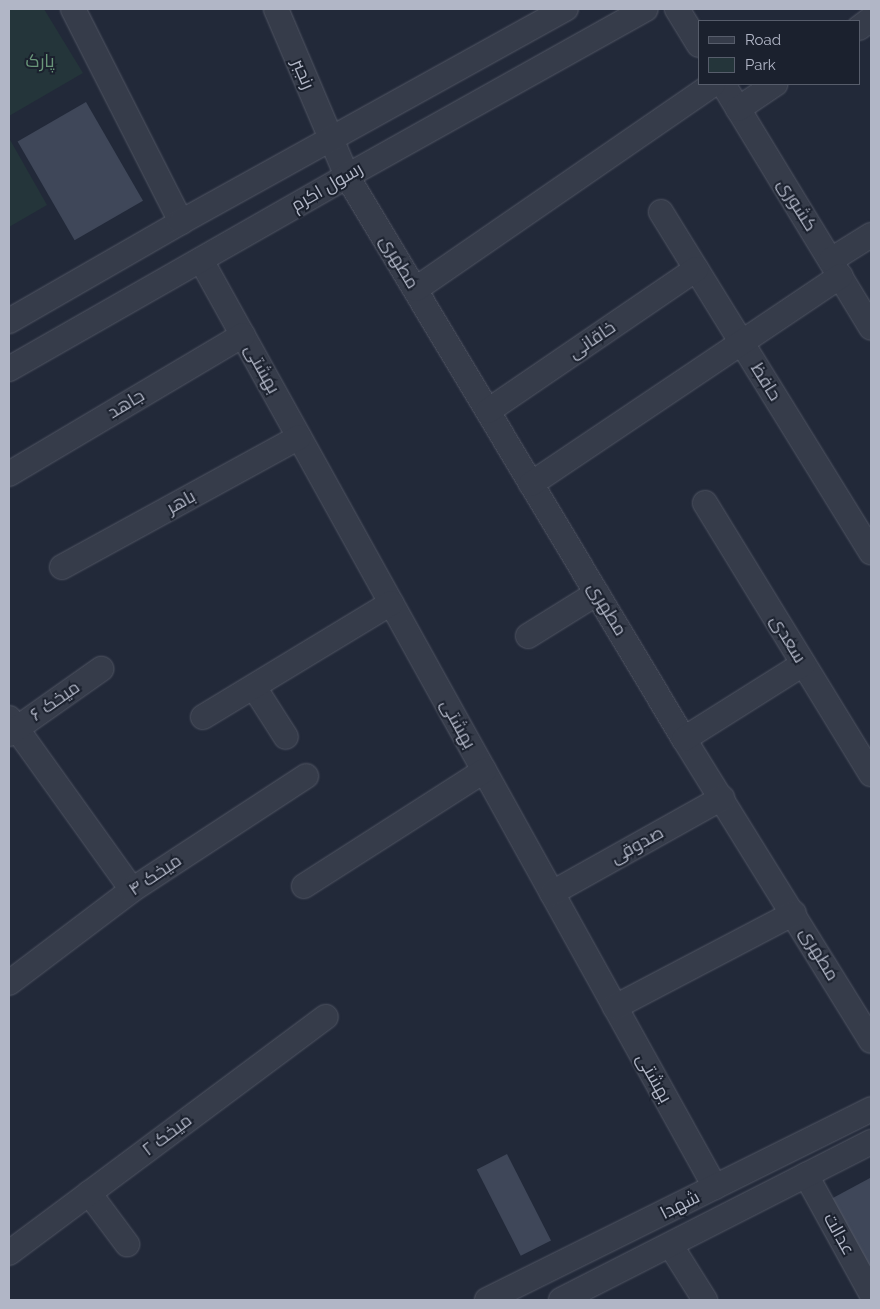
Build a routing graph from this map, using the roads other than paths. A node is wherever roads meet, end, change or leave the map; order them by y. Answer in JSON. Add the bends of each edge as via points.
{"nodes":[{"id":1,"x":73,"y":9,"type":"edge"},
{"id":2,"x":276,"y":9,"type":"edge"},
{"id":3,"x":566,"y":9,"type":"edge"},
{"id":4,"x":646,"y":9,"type":"edge"},
{"id":5,"x":677,"y":9,"type":"edge"},
{"id":6,"x":871,"y":20,"type":"edge"},
{"id":7,"x":860,"y":27,"type":"edge"},
{"id":8,"x":698,"y":42,"type":"edge"},
{"id":9,"x":712,"y":85,"type":"edge"},
{"id":10,"x":724,"y":85,"type":"edge"},
{"id":11,"x":774,"y":85,"type":"edge"},
{"id":12,"x":738,"y":109,"type":"junction"},
{"id":13,"x":331,"y":139,"type":"junction"},
{"id":14,"x":347,"y":176,"type":"junction"},
{"id":15,"x":661,"y":212,"type":"dead end"},
{"id":16,"x":181,"y":222,"type":"junction"},
{"id":17,"x":871,"y":235,"type":"edge"},
{"id":18,"x":201,"y":260,"type":"junction"},
{"id":19,"x":836,"y":268,"type":"junction"},
{"id":20,"x":696,"y":269,"type":"junction"},
{"id":21,"x":416,"y":289,"type":"junction"},
{"id":22,"x":9,"y":321,"type":"edge"},
{"id":23,"x":871,"y":326,"type":"edge"},
{"id":24,"x":243,"y":334,"type":"junction"},
{"id":25,"x":741,"y":342,"type":"junction"},
{"id":26,"x":9,"y":369,"type":"edge"},
{"id":27,"x":488,"y":411,"type":"junction"},
{"id":28,"x":299,"y":437,"type":"junction"},
{"id":29,"x":9,"y":474,"type":"edge"},
{"id":30,"x":532,"y":484,"type":"junction"},
{"id":31,"x":705,"y":503,"type":"dead end"},
{"id":32,"x":871,"y":552,"type":"edge"},
{"id":33,"x":62,"y":567,"type":"dead end"},
{"id":34,"x":598,"y":593,"type":"junction"},
{"id":35,"x":391,"y":603,"type":"junction"},
{"id":36,"x":528,"y":636,"type":"dead end"},
{"id":37,"x":803,"y":664,"type":"junction"},
{"id":38,"x":101,"y":669,"type":"dead end"},
{"id":39,"x":254,"y":687,"type":"junction"},
{"id":40,"x":203,"y":717,"type":"dead end"},
{"id":41,"x":11,"y":727,"type":"edge"},
{"id":42,"x":286,"y":737,"type":"dead end"},
{"id":43,"x":684,"y":739,"type":"junction"},
{"id":44,"x":484,"y":771,"type":"junction"},
{"id":45,"x":871,"y":774,"type":"edge"},
{"id":46,"x":306,"y":776,"type":"dead end"},
{"id":47,"x":722,"y":798,"type":"junction"},
{"id":48,"x":304,"y":886,"type":"dead end"},
{"id":49,"x":132,"y":890,"type":"junction"},
{"id":50,"x":552,"y":893,"type":"junction"},
{"id":51,"x":794,"y":913,"type":"junction"},
{"id":52,"x":9,"y":983,"type":"edge"},
{"id":53,"x":614,"y":1007,"type":"junction"},
{"id":54,"x":326,"y":1017,"type":"dead end"},
{"id":55,"x":871,"y":1041,"type":"edge"},
{"id":56,"x":871,"y":1109,"type":"edge"},
{"id":57,"x":871,"y":1142,"type":"edge"},
{"id":58,"x":806,"y":1175,"type":"junction"},
{"id":59,"x":715,"y":1187,"type":"junction"},
{"id":60,"x":89,"y":1194,"type":"junction"},
{"id":61,"x":127,"y":1244,"type":"dead end"},
{"id":62,"x":671,"y":1246,"type":"junction"},
{"id":63,"x":9,"y":1253,"type":"edge"},
{"id":64,"x":871,"y":1293,"type":"edge"},
{"id":65,"x":488,"y":1300,"type":"edge"},
{"id":66,"x":560,"y":1300,"type":"edge"},
{"id":67,"x":705,"y":1300,"type":"edge"}],
"edges":[{"from":1,"to":16,"type":"street"},
{"from":2,"to":13,"type":"street","name":"رنجبر"},
{"from":3,"to":13,"type":"street"},
{"from":4,"to":14,"type":"street","name":"رسول اکرم"},
{"from":5,"to":8,"type":"street"},
{"from":6,"to":7,"type":"street"},
{"from":9,"to":21,"type":"street"},
{"from":10,"to":12,"type":"street","name":"کشوری"},
{"from":11,"to":12,"type":"street"},
{"from":12,"to":19,"type":"street","name":"کشوری"},
{"from":13,"to":14,"type":"street","name":"رنجبر"},
{"from":13,"to":16,"type":"street"},
{"from":14,"to":18,"type":"street","name":"رسول اکرم"},
{"from":14,"to":21,"type":"street","name":"مطهری"},
{"from":15,"to":20,"type":"street","name":"حافظ"},
{"from":16,"to":22,"type":"street"},
{"from":17,"to":19,"type":"street"},
{"from":18,"to":24,"type":"street","name":"بهشتی"},
{"from":18,"to":26,"type":"street","name":"رسول اکرم"},
{"from":19,"to":23,"type":"street","name":"کشوری"},
{"from":19,"to":25,"type":"street"},
{"from":20,"to":25,"type":"street","name":"حافظ"},
{"from":20,"to":27,"type":"street","name":"خاقانی"},
{"from":21,"to":27,"type":"street","name":"مطهری"},
{"from":24,"to":28,"type":"street","name":"بهشتی"},
{"from":24,"to":29,"type":"street","name":"جاهد"},
{"from":25,"to":30,"type":"street"},
{"from":25,"to":32,"type":"street","name":"حافظ"},
{"from":27,"to":30,"type":"street","name":"مطهری"},
{"from":28,"to":33,"type":"street","name":"باهر"},
{"from":28,"to":35,"type":"street","name":"بهشتی"},
{"from":30,"to":34,"type":"street","name":"مطهری"},
{"from":31,"to":37,"type":"street","name":"سعدی"},
{"from":34,"to":36,"type":"street"},
{"from":34,"to":43,"type":"street","name":"مطهری"},
{"from":35,"to":39,"type":"street"},
{"from":35,"to":44,"type":"street","name":"بهشتی"},
{"from":37,"to":43,"type":"street"},
{"from":37,"to":45,"type":"street","name":"سعدی"},
{"from":38,"to":41,"type":"street","name":"میخک ۶"},
{"from":39,"to":40,"type":"street"},
{"from":39,"to":42,"type":"street"},
{"from":41,"to":49,"type":"street"},
{"from":43,"to":47,"type":"street","name":"مطهری"},
{"from":44,"to":48,"type":"street"},
{"from":44,"to":50,"type":"street","name":"بهشتی"},
{"from":46,"to":49,"type":"street","name":"میخک ۴"},
{"from":47,"to":50,"type":"street","name":"صدوقی"},
{"from":47,"to":51,"type":"street","name":"مطهری"},
{"from":49,"to":52,"type":"street","name":"میخک ۴"},
{"from":50,"to":53,"type":"street","name":"بهشتی"},
{"from":51,"to":53,"type":"street"},
{"from":51,"to":55,"type":"street","name":"مطهری"},
{"from":53,"to":59,"type":"street","name":"بهشتی"},
{"from":54,"to":60,"type":"street","name":"میخک ۲"},
{"from":56,"to":59,"type":"street","name":"شهدا"},
{"from":57,"to":58,"type":"street","name":"شهدا"},
{"from":58,"to":62,"type":"street","name":"شهدا"},
{"from":58,"to":64,"type":"street","name":"عدالت"},
{"from":59,"to":65,"type":"street","name":"شهدا"},
{"from":60,"to":61,"type":"street"},
{"from":60,"to":63,"type":"street","name":"میخک ۲"},
{"from":62,"to":66,"type":"street","name":"شهدا"},
{"from":62,"to":67,"type":"street"}]}
